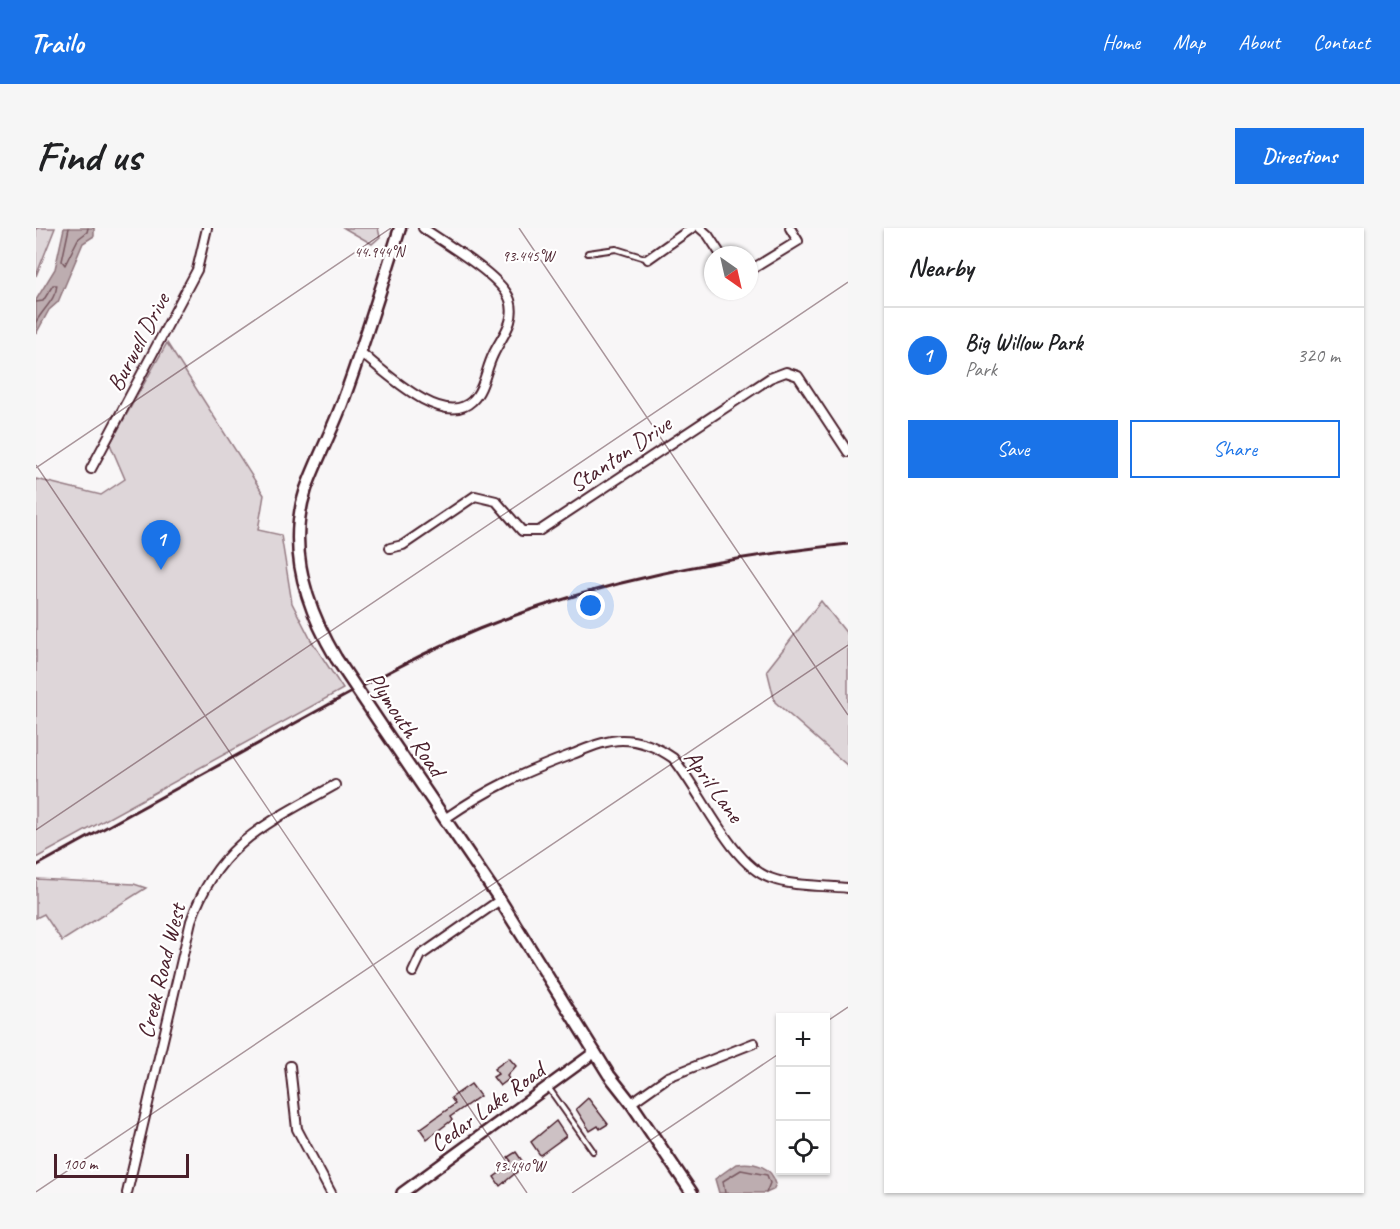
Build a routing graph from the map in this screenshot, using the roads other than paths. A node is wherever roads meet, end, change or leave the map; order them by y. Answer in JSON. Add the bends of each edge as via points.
{"nodes":[{"id":1,"x":207,"y":228,"type":"edge"},
{"id":2,"x":400,"y":228,"type":"edge"},
{"id":3,"x":423,"y":228,"type":"edge"},
{"id":4,"x":692,"y":228,"type":"edge"},
{"id":5,"x":700,"y":228,"type":"edge"},
{"id":6,"x":790,"y":228,"type":"edge"},
{"id":7,"x":715,"y":246,"type":"edge"},
{"id":8,"x":588,"y":253,"type":"dead end"},
{"id":9,"x":648,"y":259,"type":"joint"},
{"id":10,"x":758,"y":265,"type":"edge"},
{"id":11,"x":360,"y":352,"type":"junction"},
{"id":12,"x":848,"y":452,"type":"edge"},
{"id":13,"x":91,"y":469,"type":"dead end"},
{"id":14,"x":390,"y":548,"type":"dead end"},
{"id":15,"x":335,"y":785,"type":"dead end"},
{"id":16,"x":446,"y":818,"type":"junction"},
{"id":17,"x":848,"y":888,"type":"edge"},
{"id":18,"x":500,"y":900,"type":"junction"},
{"id":19,"x":413,"y":972,"type":"dead end"},
{"id":20,"x":754,"y":1043,"type":"dead end"},
{"id":21,"x":595,"y":1052,"type":"junction"},
{"id":22,"x":290,"y":1066,"type":"dead end"},
{"id":23,"x":548,"y":1087,"type":"junction"},
{"id":24,"x":632,"y":1103,"type":"junction"},
{"id":25,"x":593,"y":1151,"type":"dead end"},
{"id":26,"x":128,"y":1193,"type":"edge"},
{"id":27,"x":332,"y":1193,"type":"edge"},
{"id":28,"x":402,"y":1193,"type":"edge"},
{"id":29,"x":692,"y":1193,"type":"edge"}],
"edges":[{"from":1,"to":13,"type":"street","name":"Burwell Drive","via":[[197,270]]},
{"from":2,"to":11,"type":"main road","name":"Plymouth Road"},
{"from":3,"to":11,"type":"street","via":[[496,281],[510,300],[510,324],[495,349],[479,391],[456,410],[435,406]]},
{"from":4,"to":9,"type":"street"},
{"from":5,"to":7,"type":"street"},
{"from":6,"to":10,"type":"street","via":[[798,241]]},
{"from":8,"to":9,"type":"lane","via":[[616,249]]},
{"from":11,"to":16,"type":"main road","name":"Plymouth Road","bridge":true,"via":[[306,491],[299,521],[300,569],[318,627],[336,658]]},
{"from":12,"to":14,"type":"street","name":"Stanton Drive","via":[[798,376],[786,372],[770,378],[539,531],[522,531],[496,501],[475,496],[403,545]]},
{"from":15,"to":26,"type":"street","name":"Creek Road West","via":[[248,838],[213,873],[201,894],[191,921]]},
{"from":16,"to":17,"type":"street","name":"April Lane","via":[[486,790],[517,775],[604,742],[633,740],[673,758],[737,852],[759,873],[773,879]]},
{"from":16,"to":18,"type":"main road","name":"Plymouth Road"},
{"from":18,"to":19,"type":"street","via":[[421,955]]},
{"from":18,"to":21,"type":"main road","name":"Plymouth Road"},
{"from":20,"to":24,"type":"street","via":[[668,1077]]},
{"from":21,"to":23,"type":"street","name":"Cedar Lake Road"},
{"from":21,"to":24,"type":"main road","name":"Plymouth Road"},
{"from":22,"to":27,"type":"street","via":[[297,1130]]},
{"from":23,"to":25,"type":"lane"},
{"from":23,"to":28,"type":"street","name":"Cedar Lake Road"},
{"from":24,"to":29,"type":"main road","name":"Plymouth Road"}]}
